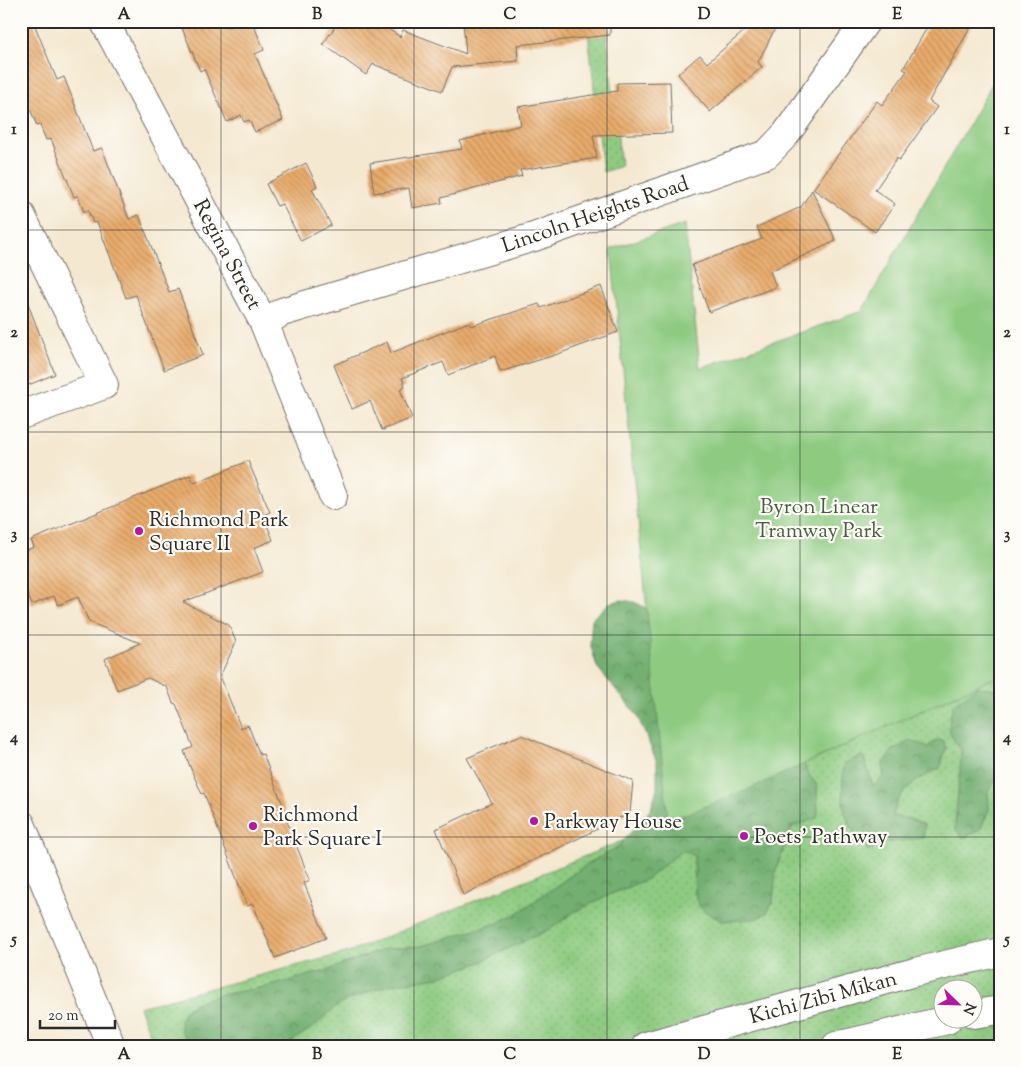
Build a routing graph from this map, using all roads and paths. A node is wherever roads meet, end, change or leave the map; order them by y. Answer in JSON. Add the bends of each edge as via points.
{"nodes":[{"id":1,"x":104,"y":21,"type":"edge"},
{"id":2,"x":866,"y":21,"type":"edge"},
{"id":3,"x":21,"y":214,"type":"edge"},
{"id":4,"x":264,"y":323,"type":"junction"},
{"id":5,"x":21,"y":415,"type":"edge"},
{"id":6,"x":333,"y":496,"type":"dead end"},
{"id":7,"x":21,"y":824,"type":"edge"},
{"id":8,"x":1000,"y":952,"type":"edge"},
{"id":9,"x":1000,"y":1010,"type":"edge"},
{"id":10,"x":984,"y":1012,"type":"edge"},
{"id":11,"x":934,"y":1023,"type":"edge"},
{"id":12,"x":108,"y":1037,"type":"edge"},
{"id":13,"x":646,"y":1046,"type":"edge"},
{"id":14,"x":836,"y":1046,"type":"edge"}],
"edges":[{"from":1,"to":4,"type":"main road","name":"Regina Street"},
{"from":2,"to":4,"type":"main road","name":"Lincoln Heights Road","via":[[786,134],[767,154],[534,237],[282,312]]},
{"from":3,"to":5,"type":"main road","via":[[104,385]]},
{"from":4,"to":6,"type":"main road","name":"Regina Street"},
{"from":7,"to":12,"type":"main road"},
{"from":8,"to":13,"type":"main road","name":"Kichi Zībī Mīkan"},
{"from":9,"to":10,"type":"main road"},
{"from":11,"to":14,"type":"main road"}]}
